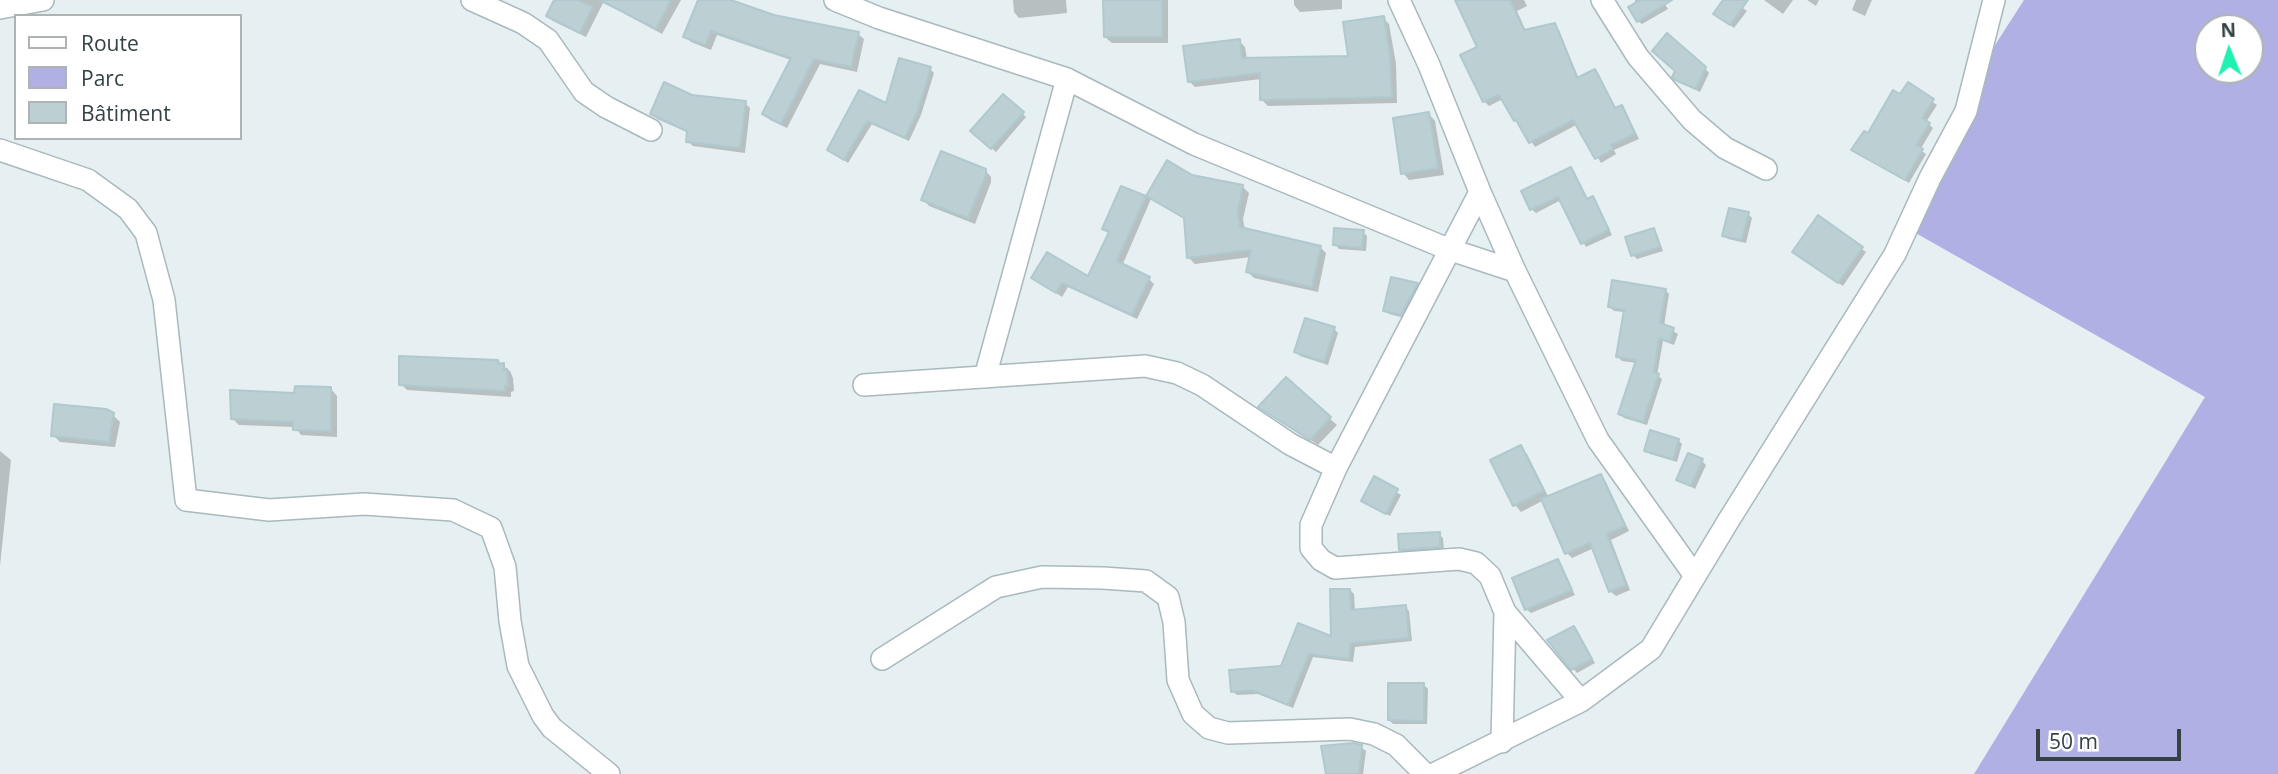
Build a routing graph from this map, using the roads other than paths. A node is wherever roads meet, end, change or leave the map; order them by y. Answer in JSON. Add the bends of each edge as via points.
{"nodes":[{"id":1,"x":43,"y":0,"type":"edge"},
{"id":2,"x":472,"y":0,"type":"edge"},
{"id":3,"x":835,"y":0,"type":"edge"},
{"id":4,"x":1399,"y":0,"type":"edge"},
{"id":5,"x":1602,"y":0,"type":"edge"},
{"id":6,"x":1994,"y":0,"type":"edge"},
{"id":7,"x":0,"y":8,"type":"edge"},
{"id":8,"x":1067,"y":79,"type":"junction"},
{"id":9,"x":651,"y":130,"type":"dead end"},
{"id":10,"x":0,"y":150,"type":"edge"},
{"id":11,"x":1766,"y":169,"type":"dead end"},
{"id":12,"x":1480,"y":192,"type":"junction"},
{"id":13,"x":1448,"y":249,"type":"junction"},
{"id":14,"x":1515,"y":271,"type":"junction"},
{"id":15,"x":985,"y":377,"type":"junction"},
{"id":16,"x":864,"y":385,"type":"dead end"},
{"id":17,"x":1336,"y":468,"type":"junction"},
{"id":18,"x":1695,"y":576,"type":"junction"},
{"id":19,"x":1505,"y":612,"type":"junction"},
{"id":20,"x":883,"y":659,"type":"dead end"},
{"id":21,"x":1581,"y":701,"type":"junction"},
{"id":22,"x":1502,"y":742,"type":"junction"},
{"id":23,"x":609,"y":774,"type":"edge"},
{"id":24,"x":1426,"y":774,"type":"edge"},
{"id":25,"x":1434,"y":774,"type":"edge"}],
"edges":[{"from":1,"to":7,"type":"street"},
{"from":2,"to":9,"type":"street","via":[[548,40],[584,92]]},
{"from":3,"to":8,"type":"street"},
{"from":4,"to":12,"type":"street"},
{"from":5,"to":11,"type":"street","via":[[1638,57],[1692,120],[1725,148]]},
{"from":6,"to":18,"type":"street","via":[[1966,111],[1895,254]]},
{"from":8,"to":13,"type":"street","via":[[1194,144]]},
{"from":8,"to":15,"type":"street"},
{"from":10,"to":23,"type":"street","via":[[88,180],[128,209],[146,233],[164,300],[186,500],[269,510],[364,504],[453,510],[491,528],[505,568],[518,666],[552,728]]},
{"from":12,"to":13,"type":"street"},
{"from":12,"to":14,"type":"street"},
{"from":13,"to":14,"type":"street"},
{"from":13,"to":17,"type":"street"},
{"from":14,"to":18,"type":"street","via":[[1598,440]]},
{"from":15,"to":16,"type":"street"},
{"from":15,"to":17,"type":"street","via":[[1144,366],[1177,373]]},
{"from":17,"to":19,"type":"street","via":[[1311,525],[1311,548],[1321,561],[1335,568],[1459,559],[1476,563],[1490,576]]},
{"from":18,"to":21,"type":"street","via":[[1651,649]]},
{"from":19,"to":21,"type":"street"},
{"from":19,"to":22,"type":"street"},
{"from":20,"to":24,"type":"street","via":[[996,587],[1042,577],[1146,581],[1168,597],[1178,680],[1193,714],[1209,728],[1228,733],[1350,729],[1374,734],[1396,745]]},
{"from":21,"to":22,"type":"street"},
{"from":22,"to":25,"type":"street"}]}
